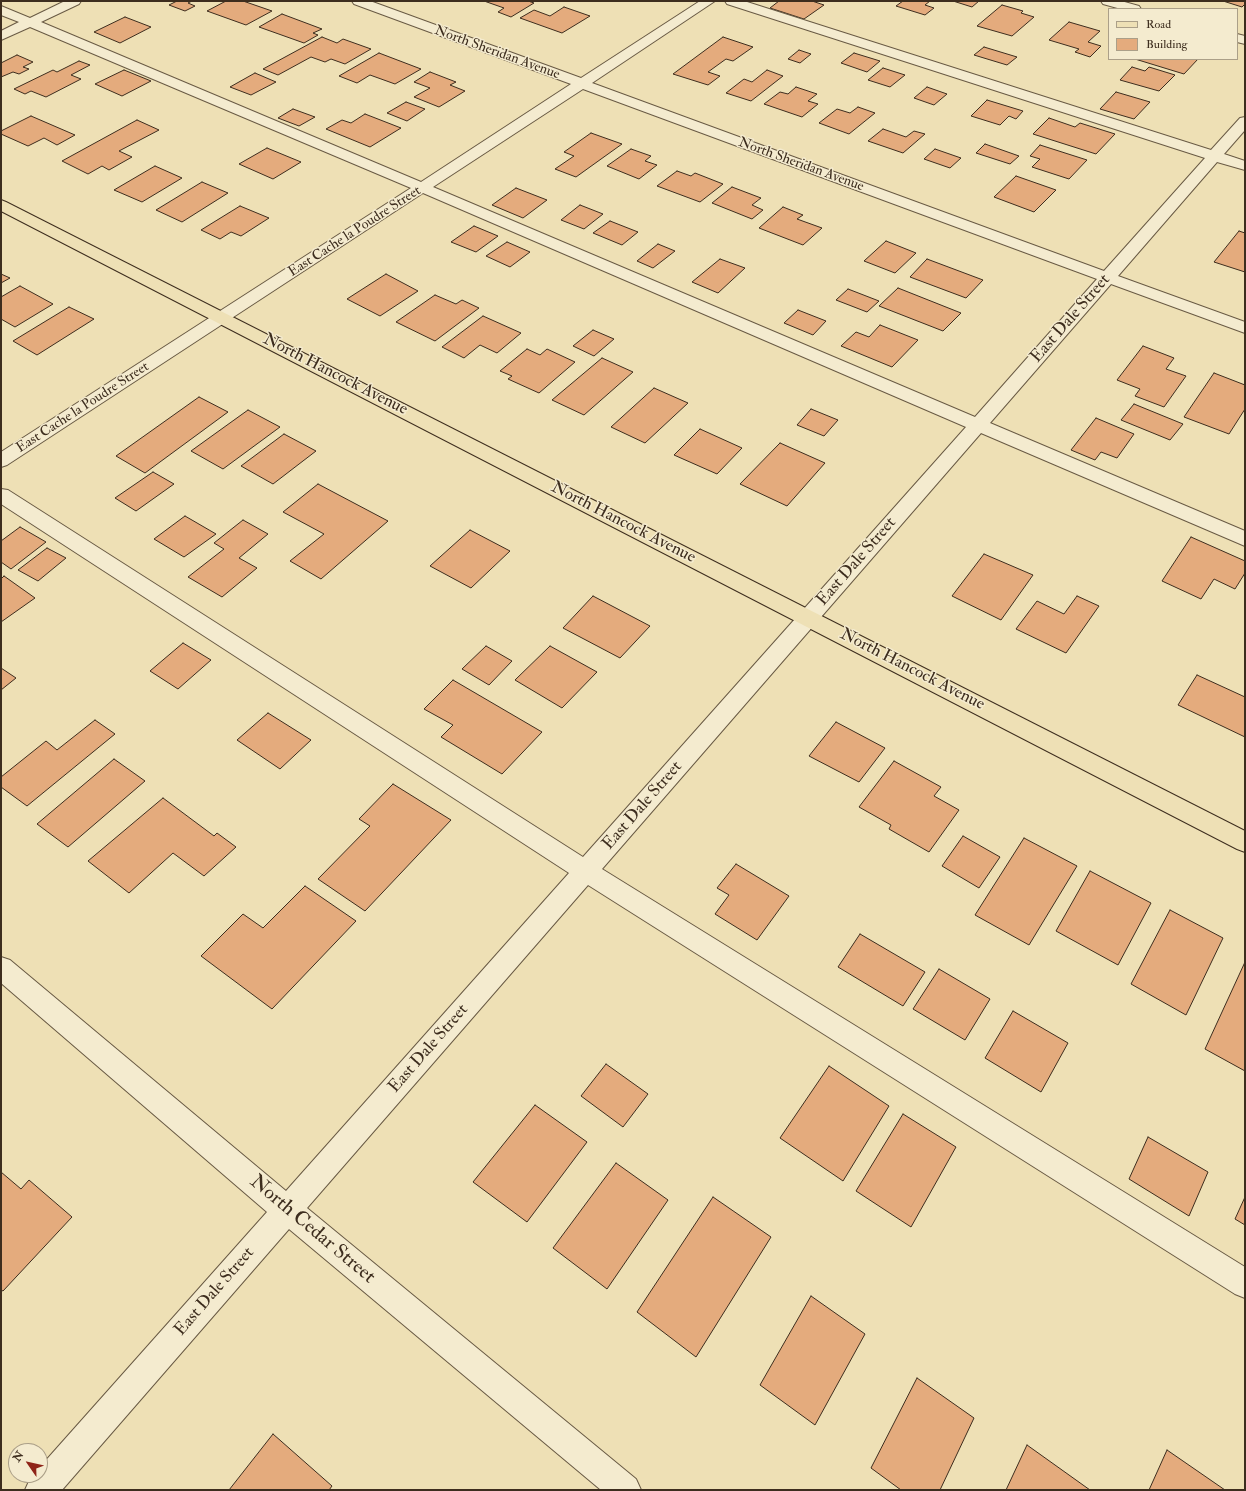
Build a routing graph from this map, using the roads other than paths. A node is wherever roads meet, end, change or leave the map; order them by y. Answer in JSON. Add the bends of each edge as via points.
{"nodes":[{"id":1,"x":75,"y":1,"type":"edge"},
{"id":2,"x":358,"y":1,"type":"edge"},
{"id":3,"x":709,"y":1,"type":"edge"},
{"id":4,"x":731,"y":1,"type":"edge"},
{"id":5,"x":1107,"y":1,"type":"edge"},
{"id":6,"x":1132,"y":8,"type":"edge"},
{"id":7,"x":1,"y":10,"type":"edge"},
{"id":8,"x":30,"y":22,"type":"junction"},
{"id":9,"x":1,"y":36,"type":"edge"},
{"id":10,"x":582,"y":84,"type":"junction"},
{"id":11,"x":1245,"y":121,"type":"edge"},
{"id":12,"x":1214,"y":156,"type":"junction"},
{"id":13,"x":1245,"y":166,"type":"edge"},
{"id":14,"x":423,"y":188,"type":"junction"},
{"id":15,"x":1,"y":205,"type":"edge"},
{"id":16,"x":1107,"y":278,"type":"junction"},
{"id":17,"x":223,"y":318,"type":"junction"},
{"id":18,"x":1245,"y":328,"type":"edge"},
{"id":19,"x":978,"y":424,"type":"junction"},
{"id":20,"x":1,"y":462,"type":"edge"},
{"id":21,"x":1,"y":495,"type":"edge"},
{"id":22,"x":1245,"y":539,"type":"edge"},
{"id":23,"x":808,"y":617,"type":"junction"},
{"id":24,"x":1245,"y":842,"type":"edge"},
{"id":25,"x":586,"y":871,"type":"junction"},
{"id":26,"x":1,"y":968,"type":"edge"},
{"id":27,"x":287,"y":1210,"type":"junction"},
{"id":28,"x":1245,"y":1284,"type":"edge"},
{"id":29,"x":41,"y":1490,"type":"edge"},
{"id":30,"x":625,"y":1490,"type":"edge"}],
"edges":[{"from":1,"to":8,"type":"street"},
{"from":2,"to":10,"type":"street","name":"North Sheridan Avenue"},
{"from":3,"to":10,"type":"street","name":"East Cache la Poudre Street"},
{"from":4,"to":12,"type":"street"},
{"from":5,"to":6,"type":"street"},
{"from":7,"to":8,"type":"street"},
{"from":8,"to":9,"type":"street"},
{"from":8,"to":14,"type":"street"},
{"from":10,"to":14,"type":"street","name":"East Cache la Poudre Street"},
{"from":10,"to":16,"type":"street","name":"North Sheridan Avenue"},
{"from":11,"to":12,"type":"street","name":"East Dale Street"},
{"from":12,"to":13,"type":"street"},
{"from":12,"to":16,"type":"street","name":"East Dale Street"},
{"from":14,"to":17,"type":"street","name":"East Cache la Poudre Street"},
{"from":14,"to":19,"type":"street"},
{"from":15,"to":17,"type":"main road","name":"North Hancock Avenue"},
{"from":16,"to":18,"type":"street","name":"North Sheridan Avenue"},
{"from":16,"to":19,"type":"street","name":"East Dale Street"},
{"from":17,"to":20,"type":"street","name":"East Cache la Poudre Street"},
{"from":17,"to":23,"type":"main road","name":"North Hancock Avenue"},
{"from":19,"to":22,"type":"street"},
{"from":19,"to":23,"type":"street","name":"East Dale Street"},
{"from":21,"to":25,"type":"street"},
{"from":23,"to":24,"type":"main road","name":"North Hancock Avenue"},
{"from":23,"to":25,"type":"street","name":"East Dale Street"},
{"from":25,"to":27,"type":"street","name":"East Dale Street"},
{"from":25,"to":28,"type":"street"},
{"from":26,"to":27,"type":"street","name":"North Cedar Street"},
{"from":27,"to":29,"type":"street","name":"East Dale Street"},
{"from":27,"to":30,"type":"street","name":"North Cedar Street"}]}
